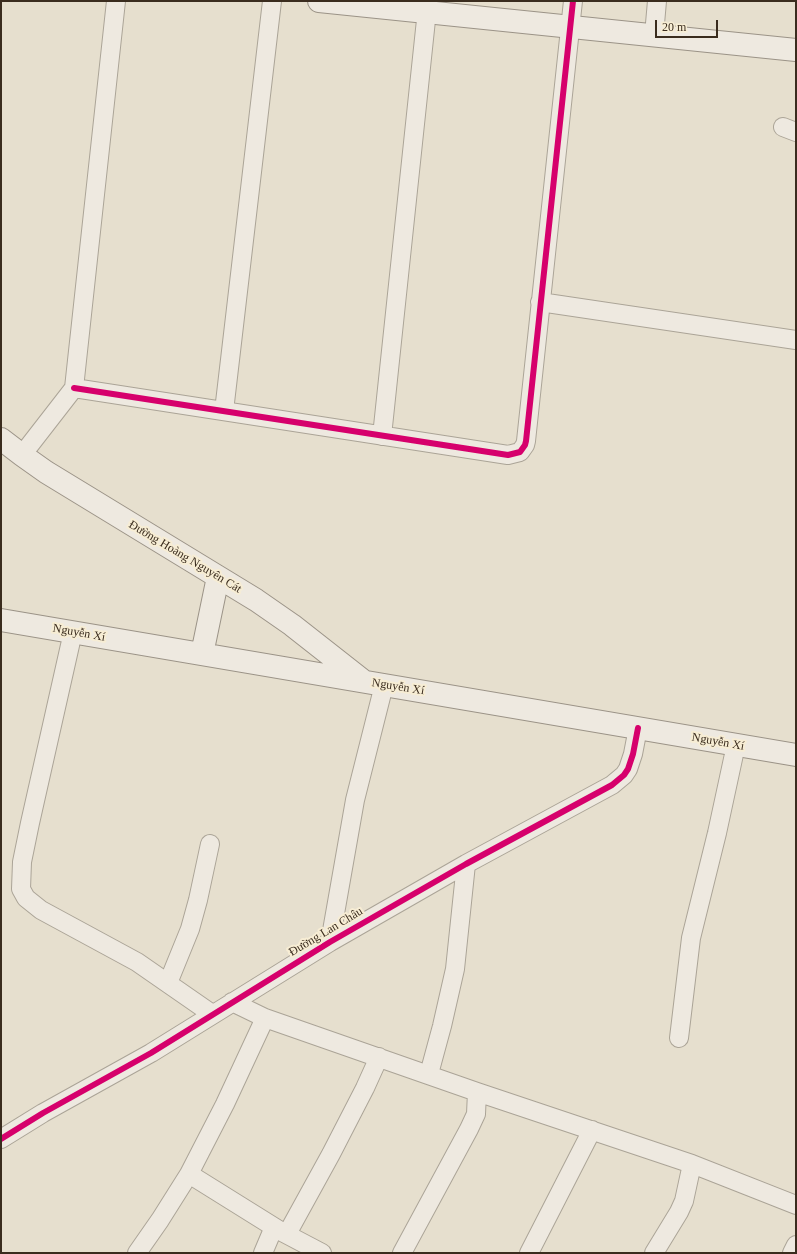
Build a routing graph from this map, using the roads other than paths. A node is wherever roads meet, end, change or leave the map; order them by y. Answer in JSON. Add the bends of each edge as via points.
{"nodes":[{"id":1,"x":116,"y":1,"type":"edge"},
{"id":2,"x":272,"y":1,"type":"edge"},
{"id":3,"x":319,"y":1,"type":"edge"},
{"id":4,"x":573,"y":1,"type":"edge"},
{"id":5,"x":658,"y":1,"type":"edge"},
{"id":6,"x":428,"y":7,"type":"edge"},
{"id":7,"x":570,"y":27,"type":"junction"},
{"id":8,"x":654,"y":35,"type":"junction"},
{"id":9,"x":796,"y":50,"type":"edge"},
{"id":10,"x":540,"y":302,"type":"junction"},
{"id":11,"x":796,"y":340,"type":"edge"},
{"id":12,"x":74,"y":388,"type":"junction"},
{"id":13,"x":224,"y":411,"type":"junction"},
{"id":14,"x":382,"y":436,"type":"junction"},
{"id":15,"x":1,"y":439,"type":"edge"},
{"id":16,"x":22,"y":455,"type":"junction"},
{"id":17,"x":218,"y":577,"type":"junction"},
{"id":18,"x":1,"y":620,"type":"edge"},
{"id":19,"x":73,"y":632,"type":"junction"},
{"id":20,"x":202,"y":654,"type":"junction"},
{"id":21,"x":374,"y":683,"type":"junction"},
{"id":22,"x":638,"y":728,"type":"junction"},
{"id":23,"x":736,"y":745,"type":"junction"},
{"id":24,"x":796,"y":755,"type":"edge"},
{"id":25,"x":210,"y":844,"type":"dead end"},
{"id":26,"x":466,"y":864,"type":"junction"},
{"id":27,"x":330,"y":942,"type":"junction"},
{"id":28,"x":168,"y":983,"type":"junction"},
{"id":29,"x":232,"y":1002,"type":"junction"},
{"id":30,"x":212,"y":1014,"type":"junction"},
{"id":31,"x":265,"y":1018,"type":"junction"},
{"id":32,"x":679,"y":1038,"type":"dead end"},
{"id":33,"x":379,"y":1057,"type":"junction"},
{"id":34,"x":429,"y":1074,"type":"junction"},
{"id":35,"x":477,"y":1092,"type":"junction"},
{"id":36,"x":592,"y":1130,"type":"junction"},
{"id":37,"x":1,"y":1139,"type":"edge"},
{"id":38,"x":692,"y":1164,"type":"junction"},
{"id":39,"x":189,"y":1174,"type":"junction"},
{"id":40,"x":796,"y":1205,"type":"edge"},
{"id":41,"x":281,"y":1230,"type":"junction"},
{"id":42,"x":796,"y":1245,"type":"edge"},
{"id":43,"x":138,"y":1253,"type":"edge"},
{"id":44,"x":263,"y":1253,"type":"edge"},
{"id":45,"x":322,"y":1253,"type":"edge"},
{"id":46,"x":402,"y":1253,"type":"edge"},
{"id":47,"x":529,"y":1253,"type":"edge"},
{"id":48,"x":654,"y":1253,"type":"edge"},
{"id":49,"x":792,"y":1253,"type":"edge"}],
"edges":[{"from":1,"to":12,"type":"street"},
{"from":2,"to":13,"type":"street"},
{"from":3,"to":6,"type":"main road"},
{"from":4,"to":7,"type":"street"},
{"from":5,"to":8,"type":"street"},
{"from":6,"to":7,"type":"main road"},
{"from":6,"to":14,"type":"street"},
{"from":7,"to":8,"type":"main road"},
{"from":7,"to":10,"type":"street"},
{"from":8,"to":9,"type":"main road"},
{"from":10,"to":11,"type":"street"},
{"from":10,"to":14,"type":"street","via":[[526,441],[520,452],[508,455]]},
{"from":12,"to":13,"type":"street"},
{"from":12,"to":16,"type":"street"},
{"from":13,"to":14,"type":"street"},
{"from":15,"to":16,"type":"main road","name":"Đường Hoàng Nguyên Cát"},
{"from":16,"to":17,"type":"main road","name":"Đường Hoàng Nguyên Cát"},
{"from":17,"to":20,"type":"main road"},
{"from":17,"to":21,"type":"main road","name":"Đường Hoàng Nguyên Cát","via":[[274,612]]},
{"from":18,"to":19,"type":"main road","name":"Nguyễn Xí"},
{"from":19,"to":20,"type":"main road","name":"Nguyễn Xí"},
{"from":19,"to":28,"type":"street","via":[[30,823],[21,889],[26,898],[41,910],[137,962]]},
{"from":20,"to":21,"type":"main road","name":"Nguyễn Xí"},
{"from":21,"to":22,"type":"main road","name":"Nguyễn Xí"},
{"from":21,"to":27,"type":"street"},
{"from":22,"to":23,"type":"main road","name":"Nguyễn Xí"},
{"from":22,"to":26,"type":"street","name":"Đường Lan Châu","via":[[628,769],[612,785]]},
{"from":23,"to":24,"type":"main road","name":"Nguyễn Xí"},
{"from":23,"to":32,"type":"street","via":[[691,938]]},
{"from":25,"to":28,"type":"street","via":[[194,914]]},
{"from":26,"to":27,"type":"street","name":"Đường Lan Châu"},
{"from":26,"to":34,"type":"street","via":[[455,969]]},
{"from":27,"to":29,"type":"street","name":"Đường Lan Châu"},
{"from":28,"to":30,"type":"street"},
{"from":29,"to":30,"type":"street","name":"Đường Lan Châu"},
{"from":29,"to":31,"type":"street"},
{"from":30,"to":37,"type":"street","name":"Đường Lan Châu","via":[[151,1053]]},
{"from":31,"to":33,"type":"street"},
{"from":31,"to":39,"type":"street"},
{"from":33,"to":34,"type":"street"},
{"from":33,"to":41,"type":"street","via":[[331,1154]]},
{"from":34,"to":35,"type":"street"},
{"from":35,"to":36,"type":"street"},
{"from":35,"to":46,"type":"street","via":[[476,1114]]},
{"from":36,"to":38,"type":"street"},
{"from":36,"to":47,"type":"street"},
{"from":38,"to":40,"type":"street"},
{"from":38,"to":48,"type":"street","via":[[684,1201]]},
{"from":39,"to":41,"type":"street"},
{"from":39,"to":43,"type":"street"},
{"from":41,"to":44,"type":"street"},
{"from":41,"to":45,"type":"street"},
{"from":42,"to":49,"type":"street"}]}
